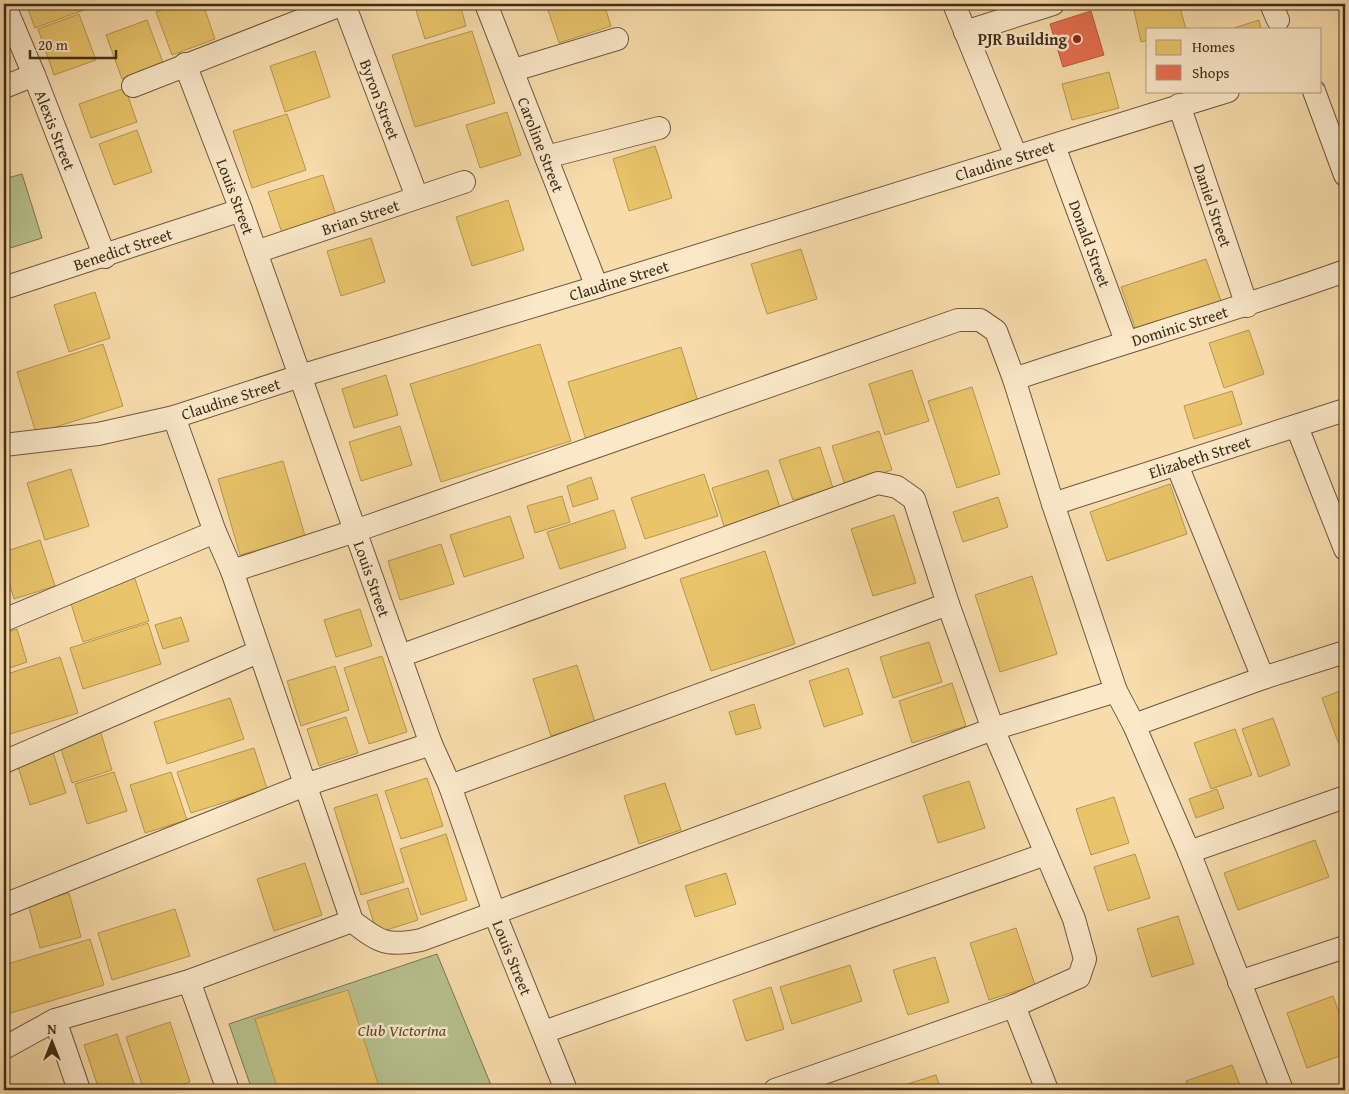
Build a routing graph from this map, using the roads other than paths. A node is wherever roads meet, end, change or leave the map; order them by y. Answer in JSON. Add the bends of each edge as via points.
{"nodes":[{"id":1,"x":4,"y":4,"type":"edge"},
{"id":2,"x":343,"y":4,"type":"edge"},
{"id":3,"x":486,"y":4,"type":"edge"},
{"id":4,"x":954,"y":4,"type":"edge"},
{"id":5,"x":1053,"y":4,"type":"edge"},
{"id":6,"x":965,"y":32,"type":"junction"},
{"id":7,"x":617,"y":39,"type":"dead end"},
{"id":8,"x":184,"y":64,"type":"junction"},
{"id":9,"x":514,"y":70,"type":"junction"},
{"id":10,"x":34,"y":75,"type":"junction"},
{"id":11,"x":133,"y":86,"type":"dead end"},
{"id":12,"x":4,"y":87,"type":"edge"},
{"id":13,"x":1225,"y":92,"type":"edge"},
{"id":14,"x":1314,"y":92,"type":"edge"},
{"id":15,"x":1180,"y":105,"type":"junction"},
{"id":16,"x":658,"y":128,"type":"dead end"},
{"id":17,"x":1054,"y":146,"type":"junction"},
{"id":18,"x":1016,"y":156,"type":"junction"},
{"id":19,"x":546,"y":157,"type":"junction"},
{"id":20,"x":1345,"y":175,"type":"edge"},
{"id":21,"x":464,"y":182,"type":"dead end"},
{"id":22,"x":417,"y":197,"type":"junction"},
{"id":23,"x":241,"y":210,"type":"junction"},
{"id":24,"x":256,"y":252,"type":"junction"},
{"id":25,"x":105,"y":257,"type":"junction"},
{"id":26,"x":1345,"y":271,"type":"edge"},
{"id":27,"x":597,"y":287,"type":"junction"},
{"id":28,"x":4,"y":288,"type":"edge"},
{"id":29,"x":1248,"y":306,"type":"junction"},
{"id":30,"x":1126,"y":341,"type":"junction"},
{"id":31,"x":300,"y":376,"type":"junction"},
{"id":32,"x":1014,"y":379,"type":"junction"},
{"id":33,"x":1345,"y":410,"type":"edge"},
{"id":34,"x":174,"y":418,"type":"junction"},
{"id":35,"x":1297,"y":427,"type":"junction"},
{"id":36,"x":4,"y":445,"type":"edge"},
{"id":37,"x":1177,"y":466,"type":"junction"},
{"id":38,"x":1053,"y":504,"type":"junction"},
{"id":39,"x":355,"y":531,"type":"junction"},
{"id":40,"x":215,"y":532,"type":"junction"},
{"id":41,"x":1345,"y":549,"type":"edge"},
{"id":42,"x":232,"y":571,"type":"junction"},
{"id":43,"x":948,"y":604,"type":"junction"},
{"id":44,"x":4,"y":620,"type":"edge"},
{"id":45,"x":258,"y":652,"type":"junction"},
{"id":46,"x":1345,"y":652,"type":"edge"},
{"id":47,"x":400,"y":656,"type":"junction"},
{"id":48,"x":1263,"y":678,"type":"junction"},
{"id":49,"x":1116,"y":691,"type":"junction"},
{"id":50,"x":1134,"y":725,"type":"junction"},
{"id":51,"x":993,"y":730,"type":"junction"},
{"id":52,"x":431,"y":744,"type":"junction"},
{"id":53,"x":4,"y":762,"type":"edge"},
{"id":54,"x":306,"y":785,"type":"junction"},
{"id":55,"x":450,"y":786,"type":"junction"},
{"id":56,"x":1345,"y":797,"type":"edge"},
{"id":57,"x":1189,"y":852,"type":"junction"},
{"id":58,"x":1046,"y":854,"type":"junction"},
{"id":59,"x":4,"y":904,"type":"edge"},
{"id":60,"x":494,"y":912,"type":"junction"},
{"id":61,"x":352,"y":921,"type":"junction"},
{"id":62,"x":1345,"y":947,"type":"edge"},
{"id":63,"x":189,"y":981,"type":"junction"},
{"id":64,"x":1239,"y":982,"type":"junction"},
{"id":65,"x":1014,"y":1006,"type":"junction"},
{"id":66,"x":55,"y":1020,"type":"junction"},
{"id":67,"x":544,"y":1032,"type":"junction"},
{"id":68,"x":4,"y":1048,"type":"edge"},
{"id":69,"x":79,"y":1090,"type":"edge"},
{"id":70,"x":228,"y":1090,"type":"edge"},
{"id":71,"x":566,"y":1090,"type":"edge"},
{"id":72,"x":775,"y":1090,"type":"edge"},
{"id":73,"x":1046,"y":1090,"type":"edge"},
{"id":74,"x":1282,"y":1090,"type":"edge"}],
"edges":[{"from":1,"to":10,"type":"street","name":"Alexis Street"},
{"from":2,"to":8,"type":"street"},
{"from":2,"to":22,"type":"street","name":"Byron Street"},
{"from":3,"to":9,"type":"street","name":"Caroline Street"},
{"from":4,"to":6,"type":"street"},
{"from":5,"to":6,"type":"street"},
{"from":6,"to":18,"type":"street"},
{"from":7,"to":9,"type":"street"},
{"from":8,"to":11,"type":"street"},
{"from":8,"to":23,"type":"street","name":"Louis Street"},
{"from":9,"to":19,"type":"street","name":"Caroline Street"},
{"from":10,"to":12,"type":"street"},
{"from":10,"to":25,"type":"street","name":"Alexis Street"},
{"from":13,"to":15,"type":"street","name":"Claudine Street"},
{"from":14,"to":20,"type":"street"},
{"from":15,"to":17,"type":"street","name":"Claudine Street"},
{"from":15,"to":29,"type":"street","name":"Daniel Street"},
{"from":16,"to":19,"type":"street"},
{"from":17,"to":18,"type":"street","name":"Claudine Street"},
{"from":17,"to":30,"type":"street","name":"Donald Street"},
{"from":18,"to":27,"type":"street","name":"Claudine Street"},
{"from":19,"to":27,"type":"street","name":"Caroline Street"},
{"from":21,"to":22,"type":"street","name":"Brian Street"},
{"from":22,"to":24,"type":"street","name":"Brian Street"},
{"from":23,"to":24,"type":"street","name":"Louis Street"},
{"from":23,"to":25,"type":"street","name":"Benedict Street"},
{"from":24,"to":31,"type":"street","name":"Louis Street"},
{"from":25,"to":28,"type":"street","name":"Benedict Street"},
{"from":26,"to":29,"type":"street","name":"Dominic Street"},
{"from":27,"to":31,"type":"street","name":"Claudine Street"},
{"from":29,"to":30,"type":"street","name":"Dominic Street"},
{"from":30,"to":32,"type":"street","name":"Dominic Street"},
{"from":31,"to":34,"type":"street","name":"Claudine Street"},
{"from":31,"to":39,"type":"street","name":"Louis Street"},
{"from":32,"to":38,"type":"street"},
{"from":32,"to":39,"type":"street","via":[[996,331],[980,320],[958,320]]},
{"from":33,"to":35,"type":"street","name":"Elizabeth Street"},
{"from":34,"to":36,"type":"street","name":"Claudine Street","via":[[98,434]]},
{"from":34,"to":40,"type":"street"},
{"from":35,"to":37,"type":"street","name":"Elizabeth Street"},
{"from":35,"to":41,"type":"street"},
{"from":37,"to":38,"type":"street","name":"Elizabeth Street"},
{"from":37,"to":48,"type":"street"},
{"from":38,"to":49,"type":"street"},
{"from":39,"to":42,"type":"street"},
{"from":39,"to":47,"type":"street","name":"Louis Street"},
{"from":40,"to":42,"type":"street"},
{"from":40,"to":44,"type":"street"},
{"from":42,"to":45,"type":"street"},
{"from":43,"to":47,"type":"street","via":[[914,499],[897,487],[878,483]]},
{"from":43,"to":51,"type":"street"},
{"from":43,"to":55,"type":"street"},
{"from":45,"to":53,"type":"street"},
{"from":45,"to":54,"type":"street"},
{"from":46,"to":48,"type":"street"},
{"from":47,"to":52,"type":"street","name":"Louis Street"},
{"from":48,"to":50,"type":"street"},
{"from":49,"to":50,"type":"street"},
{"from":49,"to":51,"type":"street"},
{"from":50,"to":57,"type":"street"},
{"from":51,"to":58,"type":"street"},
{"from":51,"to":60,"type":"street"},
{"from":52,"to":54,"type":"street"},
{"from":52,"to":55,"type":"street","name":"Louis Street"},
{"from":54,"to":59,"type":"street"},
{"from":54,"to":61,"type":"street"},
{"from":55,"to":60,"type":"street","name":"Louis Street"},
{"from":56,"to":57,"type":"street"},
{"from":57,"to":64,"type":"street"},
{"from":58,"to":65,"type":"street","via":[[1074,919],[1085,959],[1079,977]]},
{"from":58,"to":67,"type":"street"},
{"from":60,"to":61,"type":"street","via":[[402,944],[377,940]]},
{"from":60,"to":67,"type":"street","name":"Louis Street"},
{"from":61,"to":63,"type":"street"},
{"from":62,"to":64,"type":"street"},
{"from":63,"to":66,"type":"street"},
{"from":63,"to":70,"type":"street"},
{"from":64,"to":74,"type":"street"},
{"from":65,"to":72,"type":"street"},
{"from":65,"to":73,"type":"street"},
{"from":66,"to":68,"type":"street"},
{"from":66,"to":69,"type":"street"},
{"from":67,"to":71,"type":"street","name":"Louis Street"}]}
